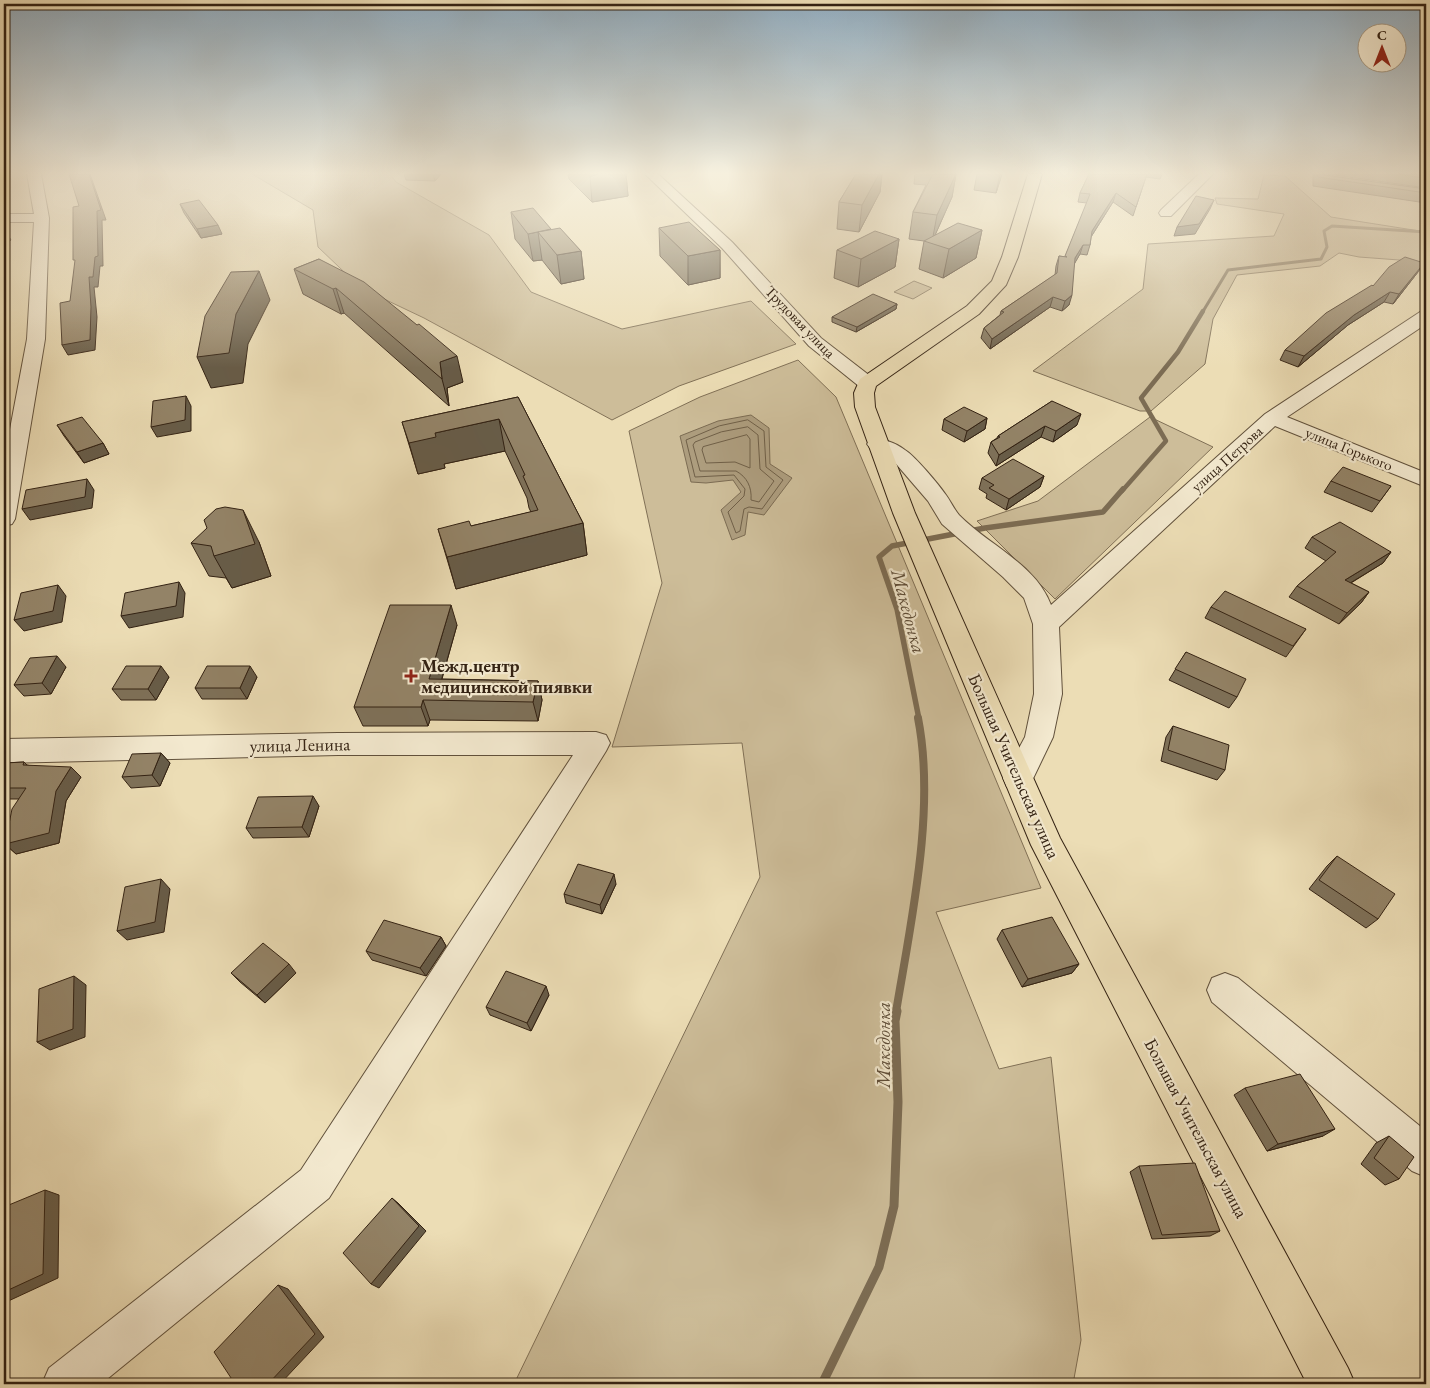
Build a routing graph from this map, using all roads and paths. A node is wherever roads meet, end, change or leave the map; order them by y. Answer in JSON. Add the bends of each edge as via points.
{"nodes":[{"id":1,"x":41,"y":239,"type":"edge"},
{"id":2,"x":719,"y":239,"type":"edge"},
{"id":3,"x":1015,"y":239,"type":"edge"},
{"id":4,"x":1426,"y":316,"type":"edge"},
{"id":5,"x":867,"y":383,"type":"junction"},
{"id":6,"x":4,"y":406,"type":"edge"},
{"id":7,"x":24,"y":406,"type":"junction"},
{"id":8,"x":1272,"y":418,"type":"junction"},
{"id":9,"x":877,"y":444,"type":"junction"},
{"id":10,"x":1426,"y":481,"type":"edge"},
{"id":11,"x":4,"y":519,"type":"edge"},
{"id":12,"x":1046,"y":624,"type":"junction"},
{"id":13,"x":4,"y":751,"type":"edge"},
{"id":14,"x":1018,"y":778,"type":"junction"},
{"id":15,"x":1225,"y":990,"type":"dead end"},
{"id":16,"x":1426,"y":1157,"type":"edge"},
{"id":17,"x":65,"y":1384,"type":"edge"},
{"id":18,"x":1332,"y":1384,"type":"edge"}],
"edges":[{"from":1,"to":7,"type":"street","via":[[36,339]]},
{"from":2,"to":5,"type":"street","name":"Трудовая улица","via":[[815,342]]},
{"from":3,"to":5,"type":"main road","via":[[1000,282],[973,310]]},
{"from":4,"to":8,"type":"street","name":"улица Петрова"},
{"from":5,"to":9,"type":"main road","name":"Большая Учительская улица","via":[[865,407]]},
{"from":6,"to":7,"type":"street"},
{"from":7,"to":11,"type":"street"},
{"from":8,"to":10,"type":"street","name":"улица Горького"},
{"from":8,"to":12,"type":"street","name":"улица Петрова"},
{"from":9,"to":12,"type":"street","via":[[898,454],[937,498],[950,519],[1012,570],[1035,594]]},
{"from":9,"to":14,"type":"main road","name":"Большая Учительская улица"},
{"from":12,"to":14,"type":"street","via":[[1048,694],[1039,737]]},
{"from":13,"to":17,"type":"street","name":"улица Ленина","via":[[596,743],[315,1184]]},
{"from":14,"to":18,"type":"main road","name":"Большая Учительская улица","via":[[1047,845]]},
{"from":15,"to":16,"type":"street"}]}
